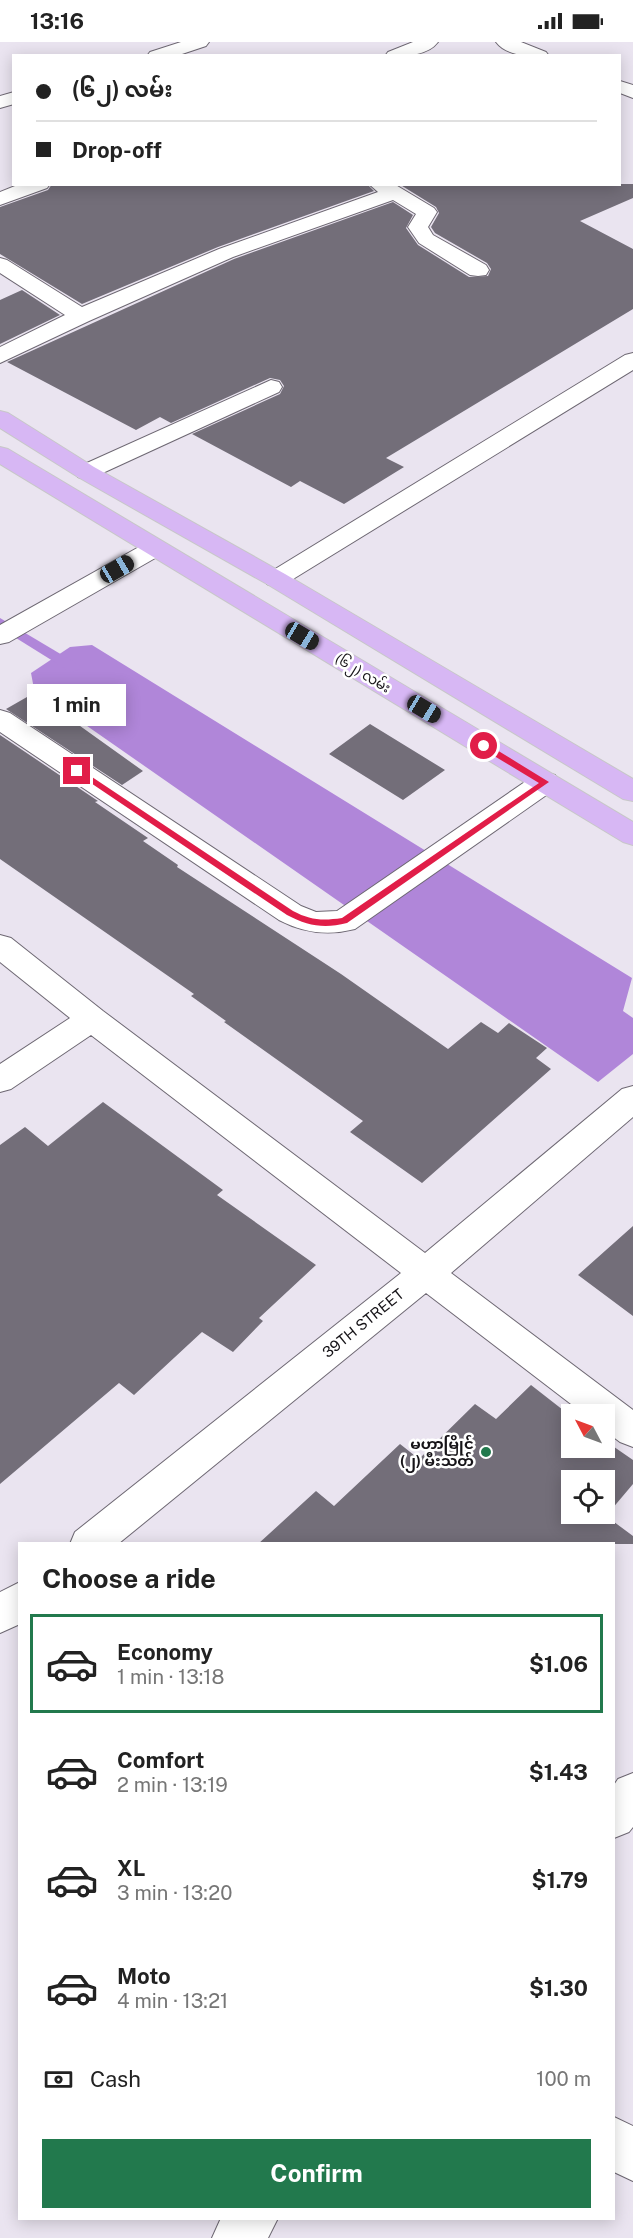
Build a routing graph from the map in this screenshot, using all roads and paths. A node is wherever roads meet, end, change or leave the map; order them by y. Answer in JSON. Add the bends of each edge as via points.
{"nodes":[{"id":1,"x":200,"y":42,"type":"edge"},
{"id":2,"x":429,"y":42,"type":"edge"},
{"id":3,"x":505,"y":42,"type":"edge"},
{"id":4,"x":160,"y":54,"type":"edge"},
{"id":5,"x":399,"y":54,"type":"edge"},
{"id":6,"x":535,"y":54,"type":"edge"},
{"id":7,"x":35,"y":186,"type":"edge"},
{"id":8,"x":386,"y":189,"type":"edge"},
{"id":9,"x":0,"y":199,"type":"edge"},
{"id":10,"x":0,"y":264,"type":"edge"},
{"id":11,"x":478,"y":270,"type":"dead end"},
{"id":12,"x":81,"y":316,"type":"junction"},
{"id":13,"x":0,"y":356,"type":"edge"},
{"id":14,"x":633,"y":360,"type":"edge"},
{"id":15,"x":271,"y":387,"type":"dead end"},
{"id":16,"x":0,"y":418,"type":"edge"},
{"id":17,"x":0,"y":454,"type":"edge"},
{"id":18,"x":86,"y":472,"type":"junction"},
{"id":19,"x":155,"y":548,"type":"junction"},
{"id":20,"x":276,"y":579,"type":"junction"},
{"id":21,"x":0,"y":636,"type":"edge"},
{"id":22,"x":0,"y":719,"type":"edge"},
{"id":23,"x":545,"y":782,"type":"junction"},
{"id":24,"x":633,"y":792,"type":"edge"},
{"id":25,"x":633,"y":835,"type":"edge"},
{"id":26,"x":0,"y":946,"type":"edge"},
{"id":27,"x":92,"y":1019,"type":"junction"},
{"id":28,"x":0,"y":1080,"type":"edge"},
{"id":29,"x":628,"y":1103,"type":"edge"},
{"id":30,"x":425,"y":1274,"type":"junction"},
{"id":31,"x":633,"y":1431,"type":"edge"},
{"id":32,"x":91,"y":1542,"type":"edge"},
{"id":33,"x":18,"y":1602,"type":"edge"},
{"id":34,"x":0,"y":1615,"type":"edge"},
{"id":35,"x":633,"y":1794,"type":"edge"},
{"id":36,"x":615,"y":1816,"type":"edge"},
{"id":37,"x":615,"y":2141,"type":"edge"},
{"id":38,"x":633,"y":2158,"type":"edge"},
{"id":39,"x":252,"y":2220,"type":"edge"},
{"id":40,"x":236,"y":2238,"type":"edge"}],
"edges":[{"from":1,"to":4,"type":"street"},
{"from":2,"to":5,"type":"street"},
{"from":3,"to":6,"type":"street"},
{"from":7,"to":9,"type":"street"},
{"from":8,"to":11,"type":"street","via":[[427,212],[418,227],[426,239]]},
{"from":8,"to":12,"type":"street"},
{"from":10,"to":12,"type":"street"},
{"from":12,"to":13,"type":"street"},
{"from":14,"to":20,"type":"street"},
{"from":15,"to":18,"type":"street"},
{"from":16,"to":18,"type":"main road"},
{"from":17,"to":19,"type":"main road","name":"(၆၂) လမ်း"},
{"from":18,"to":20,"type":"main road"},
{"from":19,"to":21,"type":"street"},
{"from":19,"to":23,"type":"main road","name":"(၆၂) လမ်း"},
{"from":20,"to":24,"type":"main road"},
{"from":22,"to":23,"type":"street","via":[[290,913],[306,922],[323,924],[344,921]]},
{"from":23,"to":25,"type":"main road","name":"(၆၂) လမ်း"},
{"from":26,"to":27,"type":"street"},
{"from":27,"to":28,"type":"street"},
{"from":27,"to":30,"type":"street"},
{"from":29,"to":30,"type":"street","name":"39TH STREET"},
{"from":30,"to":31,"type":"street"},
{"from":30,"to":32,"type":"street","name":"39TH STREET"},
{"from":33,"to":34,"type":"street"},
{"from":35,"to":36,"type":"street"},
{"from":37,"to":38,"type":"street"},
{"from":39,"to":40,"type":"street"}]}
